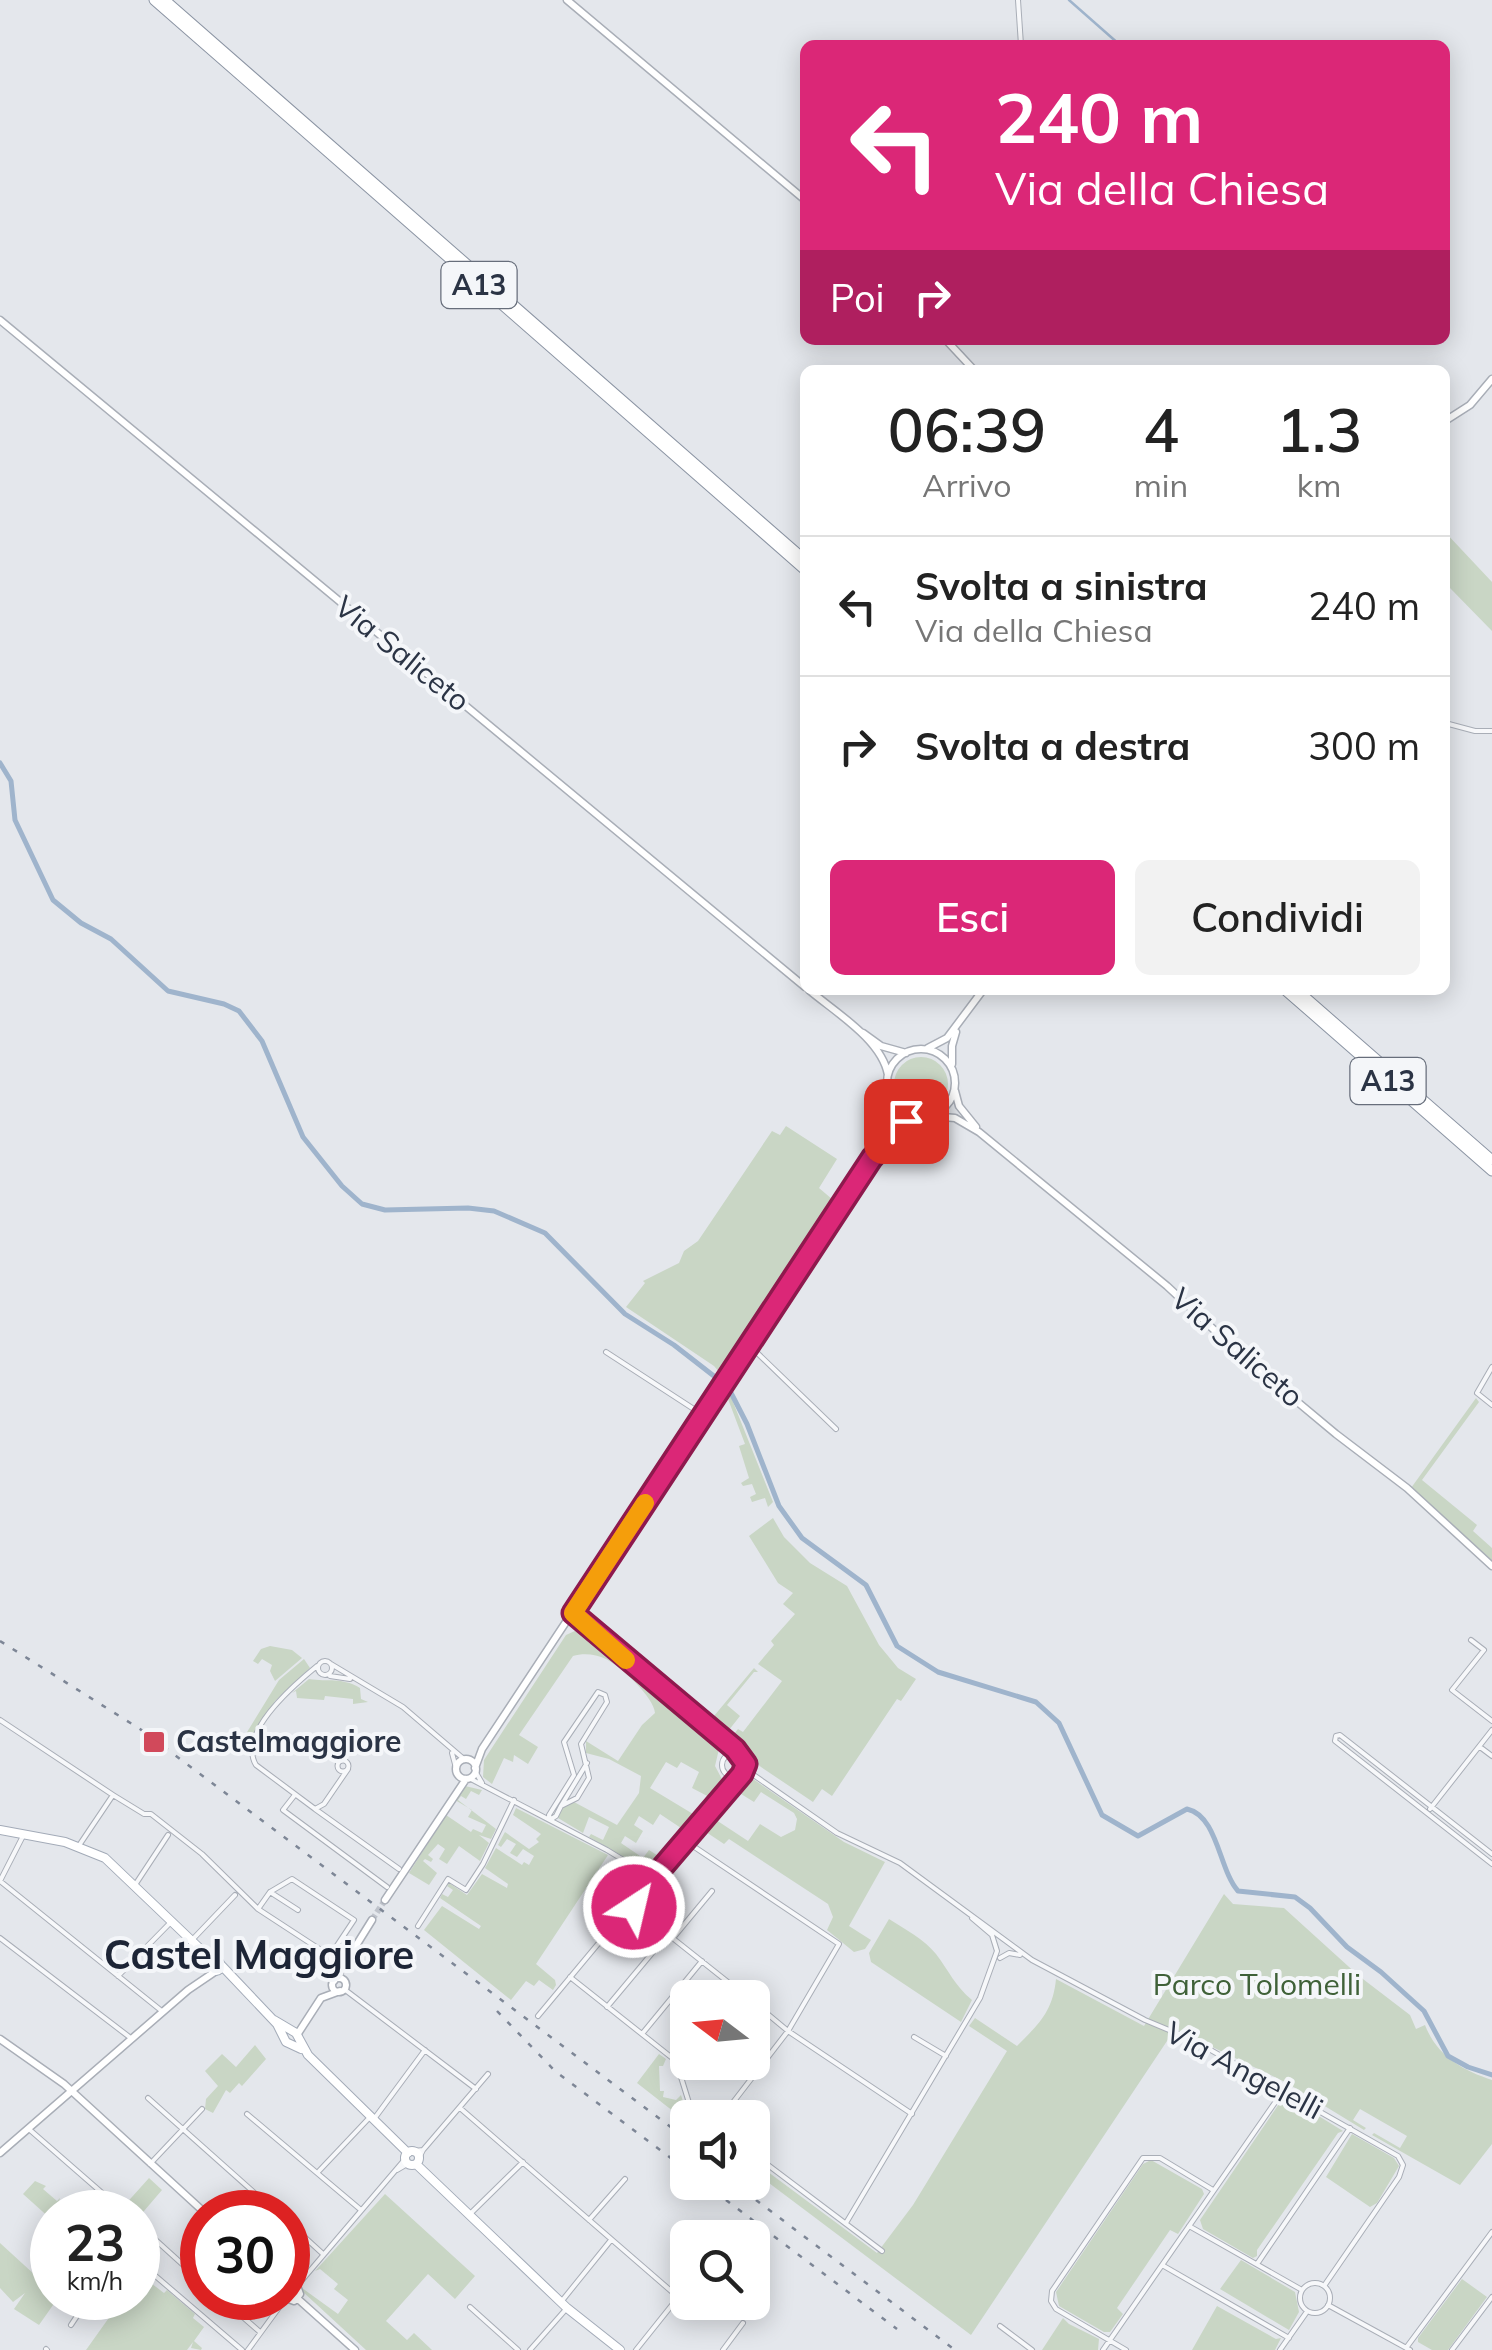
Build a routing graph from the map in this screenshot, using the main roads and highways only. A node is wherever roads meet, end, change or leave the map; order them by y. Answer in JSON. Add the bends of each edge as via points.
{"nodes":[{"id":1,"x":154,"y":0,"type":"edge"},
{"id":2,"x":165,"y":0,"type":"edge"},
{"id":3,"x":566,"y":0,"type":"edge"},
{"id":4,"x":800,"y":196,"type":"edge"},
{"id":5,"x":0,"y":320,"type":"edge"},
{"id":6,"x":951,"y":345,"type":"edge"},
{"id":7,"x":969,"y":365,"type":"edge"},
{"id":8,"x":1492,"y":379,"type":"edge"},
{"id":9,"x":1450,"y":418,"type":"edge"},
{"id":10,"x":800,"y":556,"type":"edge"},
{"id":11,"x":800,"y":566,"type":"edge"},
{"id":12,"x":800,"y":982,"type":"edge"},
{"id":13,"x":815,"y":995,"type":"edge"},
{"id":14,"x":980,"y":995,"type":"edge"},
{"id":15,"x":1291,"y":995,"type":"edge"},
{"id":16,"x":1303,"y":995,"type":"edge"},
{"id":17,"x":838,"y":1014,"type":"junction"},
{"id":18,"x":962,"y":1020,"type":"junction"},
{"id":19,"x":922,"y":1049,"type":"junction"},
{"id":20,"x":906,"y":1053,"type":"junction"},
{"id":21,"x":953,"y":1070,"type":"junction"},
{"id":22,"x":888,"y":1076,"type":"junction"},
{"id":23,"x":954,"y":1090,"type":"junction"},
{"id":24,"x":891,"y":1098,"type":"junction"},
{"id":25,"x":931,"y":1116,"type":"junction"},
{"id":26,"x":918,"y":1117,"type":"junction"},
{"id":27,"x":980,"y":1132,"type":"junction"},
{"id":28,"x":872,"y":1158,"type":"junction"},
{"id":29,"x":1492,"y":1160,"type":"edge"},
{"id":30,"x":1492,"y":1171,"type":"edge"},
{"id":31,"x":1492,"y":1566,"type":"edge"},
{"id":32,"x":482,"y":1749,"type":"junction"},
{"id":33,"x":466,"y":1760,"type":"junction"},
{"id":34,"x":476,"y":1770,"type":"junction"},
{"id":35,"x":457,"y":1771,"type":"junction"},
{"id":36,"x":467,"y":1779,"type":"junction"},
{"id":37,"x":453,"y":1795,"type":"junction"},
{"id":38,"x":0,"y":1830,"type":"edge"},
{"id":39,"x":385,"y":1900,"type":"tunnel mouth"},
{"id":40,"x":372,"y":1920,"type":"tunnel mouth"},
{"id":41,"x":346,"y":1958,"type":"junction"},
{"id":42,"x":218,"y":1968,"type":"junction"},
{"id":43,"x":343,"y":1979,"type":"junction"},
{"id":44,"x":333,"y":1982,"type":"junction"},
{"id":45,"x":342,"y":1990,"type":"junction"},
{"id":46,"x":292,"y":2036,"type":"junction"},
{"id":47,"x":0,"y":2039,"type":"edge"},
{"id":48,"x":71,"y":2091,"type":"junction"},
{"id":49,"x":0,"y":2154,"type":"edge"},
{"id":50,"x":180,"y":2191,"type":"edge"},
{"id":51,"x":310,"y":2309,"type":"edge"},
{"id":52,"x":355,"y":2350,"type":"edge"},
{"id":53,"x":620,"y":2350,"type":"edge"}],
"edges":[{"from":1,"to":11,"type":"highway","number":"A13"},
{"from":2,"to":10,"type":"highway","number":"A13"},
{"from":3,"to":4,"type":"main road"},
{"from":5,"to":12,"type":"main road","name":"Via Saliceto"},
{"from":6,"to":7,"type":"main road"},
{"from":8,"to":9,"type":"main road"},
{"from":13,"to":17,"type":"main road","name":"Via Saliceto"},
{"from":14,"to":18,"type":"main road"},
{"from":15,"to":30,"type":"highway","number":"A13"},
{"from":16,"to":29,"type":"highway","number":"A13"},
{"from":17,"to":20,"type":"main road","name":"Via Saliceto","via":[[881,1046]]},
{"from":17,"to":22,"type":"main road","name":"Via Saliceto","via":[[879,1054]]},
{"from":18,"to":19,"type":"main road","via":[[947,1038]]},
{"from":18,"to":21,"type":"main road","name":"Via Saliceto","via":[[952,1046]]},
{"from":19,"to":20,"type":"main road"},
{"from":19,"to":21,"type":"main road","via":[[940,1055]]},
{"from":20,"to":22,"type":"main road"},
{"from":21,"to":23,"type":"main road","name":"Via Saliceto"},
{"from":22,"to":24,"type":"main road","name":"Via Saliceto"},
{"from":23,"to":25,"type":"main road"},
{"from":23,"to":27,"type":"main road","name":"Via Saliceto"},
{"from":24,"to":26,"type":"main road"},
{"from":24,"to":28,"type":"main road","via":[[888,1125]]},
{"from":25,"to":26,"type":"main road","name":"Via Saliceto"},
{"from":25,"to":27,"type":"main road","name":"Via Saliceto","via":[[955,1118]]},
{"from":26,"to":28,"type":"main road","via":[[898,1127]]},
{"from":27,"to":31,"type":"main road","name":"Via Saliceto"},
{"from":28,"to":32,"type":"main road"},
{"from":32,"to":33,"type":"main road"},
{"from":32,"to":34,"type":"main road"},
{"from":33,"to":34,"type":"main road"},
{"from":33,"to":35,"type":"main road"},
{"from":34,"to":36,"type":"main road"},
{"from":35,"to":36,"type":"main road"},
{"from":35,"to":37,"type":"main road"},
{"from":36,"to":37,"type":"main road"},
{"from":37,"to":39,"type":"main road"},
{"from":38,"to":42,"type":"main road","via":[[80,1846],[105,1858]]},
{"from":40,"to":41,"type":"main road"},
{"from":41,"to":43,"type":"main road"},
{"from":41,"to":44,"type":"main road"},
{"from":42,"to":46,"type":"main road"},
{"from":42,"to":48,"type":"main road"},
{"from":43,"to":44,"type":"main road"},
{"from":43,"to":45,"type":"main road"},
{"from":44,"to":45,"type":"main road"},
{"from":44,"to":46,"type":"main road"},
{"from":45,"to":46,"type":"main road","via":[[320,1998]]},
{"from":46,"to":53,"type":"main road","via":[[564,2305]]},
{"from":47,"to":48,"type":"main road"},
{"from":48,"to":49,"type":"main road"},
{"from":48,"to":50,"type":"main road"},
{"from":51,"to":52,"type":"main road"}]}
